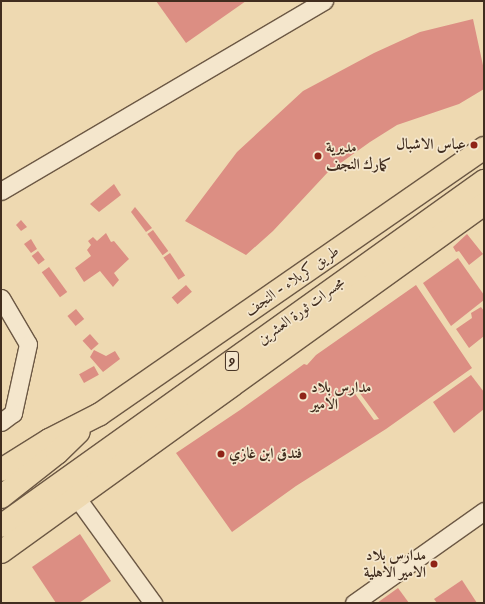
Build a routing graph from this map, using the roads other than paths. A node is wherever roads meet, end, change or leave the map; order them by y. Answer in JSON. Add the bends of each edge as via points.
{"nodes":[{"id":1,"x":324,"y":1,"type":"edge"},
{"id":2,"x":484,"y":148,"type":"edge"},
{"id":3,"x":484,"y":180,"type":"edge"},
{"id":4,"x":1,"y":191,"type":"edge"},
{"id":5,"x":484,"y":204,"type":"edge"},
{"id":6,"x":1,"y":298,"type":"edge"},
{"id":7,"x":100,"y":414,"type":"junction"},
{"id":8,"x":1,"y":422,"type":"edge"},
{"id":9,"x":1,"y":470,"type":"edge"},
{"id":10,"x":1,"y":497,"type":"edge"},
{"id":11,"x":77,"y":498,"type":"junction"},
{"id":12,"x":484,"y":511,"type":"edge"},
{"id":13,"x":1,"y":526,"type":"edge"},
{"id":14,"x":1,"y":552,"type":"edge"},
{"id":15,"x":153,"y":603,"type":"edge"},
{"id":16,"x":354,"y":603,"type":"edge"}],
"edges":[{"from":1,"to":4,"type":"street"},
{"from":2,"to":7,"type":"highway","name":"طريق کربلاء - النجف","number":"9"},
{"from":3,"to":13,"type":"highway","name":"مجسرات ثورة العشرين","number":"9"},
{"from":5,"to":11,"type":"highway"},
{"from":6,"to":8,"type":"street","via":[[28,344],[13,413]]},
{"from":7,"to":9,"type":"highway","via":[[49,440]]},
{"from":7,"to":10,"type":"highway","number":"9","via":[[57,453]]},
{"from":11,"to":14,"type":"highway"},
{"from":11,"to":15,"type":"street"},
{"from":12,"to":16,"type":"street"}]}
